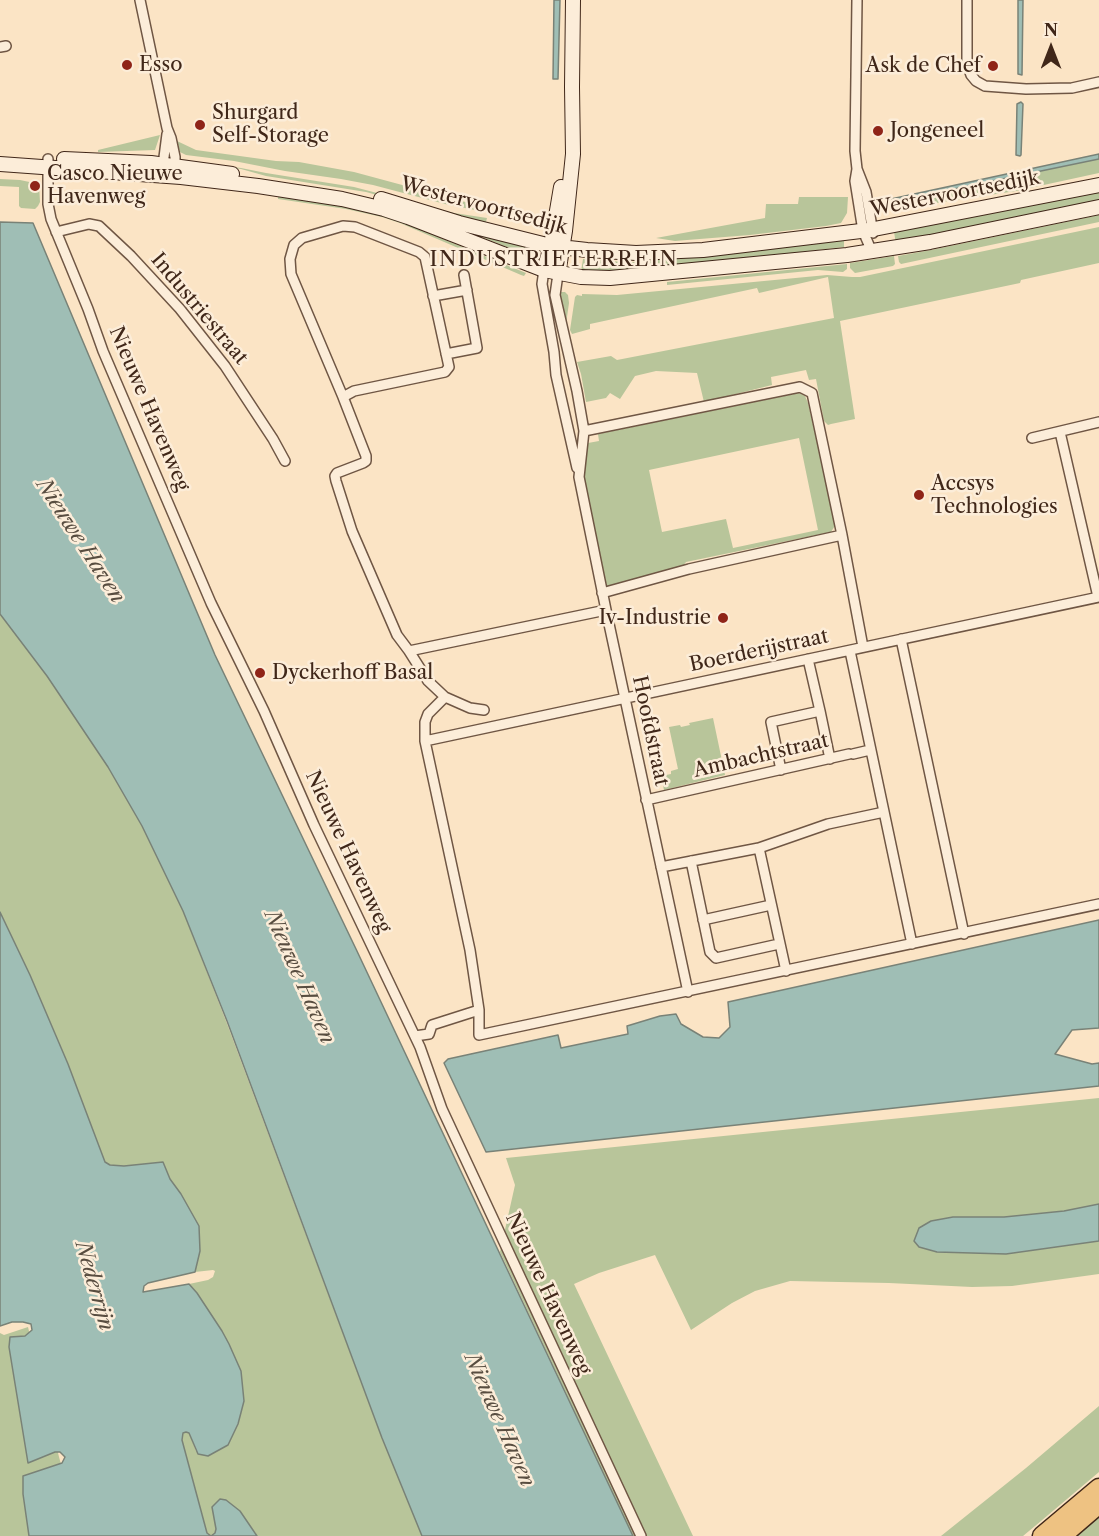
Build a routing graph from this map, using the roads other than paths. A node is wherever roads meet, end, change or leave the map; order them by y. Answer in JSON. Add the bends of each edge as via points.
{"nodes":[{"id":1,"x":140,"y":0,"type":"edge"},
{"id":2,"x":573,"y":0,"type":"edge"},
{"id":3,"x":856,"y":0,"type":"edge"},
{"id":4,"x":968,"y":0,"type":"edge"},
{"id":5,"x":1099,"y":82,"type":"edge"},
{"id":6,"x":0,"y":156,"type":"edge"},
{"id":7,"x":0,"y":164,"type":"edge"},
{"id":8,"x":48,"y":166,"type":"junction"},
{"id":9,"x":168,"y":169,"type":"junction"},
{"id":10,"x":857,"y":169,"type":"junction"},
{"id":11,"x":1099,"y":185,"type":"edge"},
{"id":12,"x":1099,"y":207,"type":"edge"},
{"id":13,"x":868,"y":230,"type":"junction"},
{"id":14,"x":56,"y":232,"type":"junction"},
{"id":15,"x":557,"y":247,"type":"junction"},
{"id":16,"x":872,"y":252,"type":"junction"},
{"id":17,"x":551,"y":272,"type":"junction"},
{"id":18,"x":464,"y":275,"type":"dead end"},
{"id":19,"x":467,"y":290,"type":"junction"},
{"id":20,"x":433,"y":296,"type":"junction"},
{"id":21,"x":567,"y":349,"type":"junction"},
{"id":22,"x":554,"y":352,"type":"junction"},
{"id":23,"x":446,"y":354,"type":"junction"},
{"id":24,"x":343,"y":397,"type":"junction"},
{"id":25,"x":1099,"y":422,"type":"edge"},
{"id":26,"x":584,"y":431,"type":"junction"},
{"id":27,"x":1060,"y":432,"type":"junction"},
{"id":28,"x":1032,"y":438,"type":"dead end"},
{"id":29,"x":285,"y":461,"type":"dead end"},
{"id":30,"x":579,"y":477,"type":"junction"},
{"id":31,"x":842,"y":535,"type":"junction"},
{"id":32,"x":602,"y":593,"type":"junction"},
{"id":33,"x":1099,"y":597,"type":"edge"},
{"id":34,"x":606,"y":610,"type":"junction"},
{"id":35,"x":901,"y":639,"type":"junction"},
{"id":36,"x":863,"y":647,"type":"junction"},
{"id":37,"x":409,"y":651,"type":"junction"},
{"id":38,"x":850,"y":651,"type":"junction"},
{"id":39,"x":808,"y":659,"type":"junction"},
{"id":40,"x":445,"y":698,"type":"junction"},
{"id":41,"x":625,"y":698,"type":"junction"},
{"id":42,"x":484,"y":710,"type":"dead end"},
{"id":43,"x":820,"y":711,"type":"junction"},
{"id":44,"x":425,"y":741,"type":"junction"},
{"id":45,"x":870,"y":750,"type":"junction"},
{"id":46,"x":830,"y":759,"type":"junction"},
{"id":47,"x":781,"y":770,"type":"junction"},
{"id":48,"x":646,"y":800,"type":"junction"},
{"id":49,"x":884,"y":812,"type":"junction"},
{"id":50,"x":759,"y":848,"type":"junction"},
{"id":51,"x":691,"y":861,"type":"junction"},
{"id":52,"x":661,"y":867,"type":"junction"},
{"id":53,"x":1099,"y":904,"type":"edge"},
{"id":54,"x":771,"y":905,"type":"junction"},
{"id":55,"x":704,"y":921,"type":"junction"},
{"id":56,"x":964,"y":934,"type":"junction"},
{"id":57,"x":779,"y":944,"type":"junction"},
{"id":58,"x":912,"y":944,"type":"junction"},
{"id":59,"x":786,"y":971,"type":"junction"},
{"id":60,"x":688,"y":992,"type":"junction"},
{"id":61,"x":479,"y":1010,"type":"junction"},
{"id":62,"x":415,"y":1036,"type":"junction"},
{"id":63,"x":1099,"y":1488,"type":"edge"},
{"id":64,"x":1099,"y":1504,"type":"edge"},
{"id":65,"x":641,"y":1536,"type":"edge"},
{"id":66,"x":1042,"y":1536,"type":"edge"},
{"id":67,"x":1062,"y":1536,"type":"edge"}],
"edges":[{"from":1,"to":9,"type":"street","via":[[173,147]]},
{"from":2,"to":15,"type":"main road","via":[[572,111]]},
{"from":3,"to":10,"type":"street"},
{"from":4,"to":5,"type":"street","via":[[967,64],[976,81],[985,86],[1026,89],[1072,88]]},
{"from":6,"to":8,"type":"main road","name":"Westervoortsedijk"},
{"from":7,"to":8,"type":"main road","name":"Westervoortsedijk"},
{"from":8,"to":9,"type":"main road","name":"Westervoortsedijk"},
{"from":8,"to":14,"type":"street","name":"Nieuwe Havenweg","via":[[49,212]]},
{"from":9,"to":15,"type":"main road","name":"Westervoortsedijk","via":[[362,194]]},
{"from":9,"to":17,"type":"main road","name":"Westervoortsedijk","via":[[365,204]]},
{"from":10,"to":13,"type":"street","via":[[855,181]]},
{"from":10,"to":13,"type":"street","via":[[870,213]]},
{"from":11,"to":13,"type":"main road","name":"Westervoortsedijk"},
{"from":12,"to":16,"type":"main road","name":"Westervoortsedijk"},
{"from":13,"to":15,"type":"main road","name":"Westervoortsedijk","via":[[703,250],[636,253]]},
{"from":13,"to":16,"type":"street"},
{"from":14,"to":29,"type":"street","name":"Industriestraat","via":[[89,224],[99,226],[131,256],[225,366]]},
{"from":14,"to":62,"type":"street","name":"Nieuwe Havenweg","via":[[211,603]]},
{"from":15,"to":17,"type":"main road"},
{"from":16,"to":17,"type":"main road","name":"Westervoortsedijk","via":[[624,278]]},
{"from":17,"to":21,"type":"street"},
{"from":17,"to":22,"type":"street","via":[[542,284]]},
{"from":18,"to":19,"type":"street"},
{"from":19,"to":20,"type":"street"},
{"from":19,"to":23,"type":"street","via":[[477,348]]},
{"from":20,"to":23,"type":"street"},
{"from":20,"to":24,"type":"street","via":[[425,257],[355,227],[322,231],[294,245],[291,274]]},
{"from":21,"to":22,"type":"street"},
{"from":21,"to":26,"type":"street","name":"Hoofdstraat"},
{"from":22,"to":30,"type":"street","name":"Hoofdstraat"},
{"from":23,"to":24,"type":"street","via":[[449,367],[445,372],[354,391]]},
{"from":24,"to":37,"type":"street","via":[[366,460],[340,470],[336,480],[356,541],[396,635]]},
{"from":25,"to":27,"type":"street"},
{"from":26,"to":30,"type":"street","name":"Hoofdstraat"},
{"from":26,"to":31,"type":"street","via":[[800,387],[812,393]]},
{"from":27,"to":28,"type":"street"},
{"from":27,"to":33,"type":"street"},
{"from":30,"to":32,"type":"street","name":"Hoofdstraat"},
{"from":31,"to":32,"type":"street"},
{"from":31,"to":36,"type":"street"},
{"from":32,"to":34,"type":"street","name":"Hoofdstraat"},
{"from":33,"to":35,"type":"street","name":"Boerderijstraat"},
{"from":34,"to":37,"type":"street"},
{"from":34,"to":41,"type":"street","name":"Hoofdstraat"},
{"from":35,"to":36,"type":"street","name":"Boerderijstraat"},
{"from":35,"to":56,"type":"street"},
{"from":36,"to":38,"type":"street","name":"Boerderijstraat"},
{"from":37,"to":40,"type":"street","via":[[428,681]]},
{"from":38,"to":39,"type":"street","name":"Boerderijstraat"},
{"from":38,"to":45,"type":"street"},
{"from":39,"to":41,"type":"street","name":"Boerderijstraat"},
{"from":39,"to":43,"type":"street"},
{"from":40,"to":42,"type":"street"},
{"from":40,"to":44,"type":"street","via":[[428,714]]},
{"from":41,"to":44,"type":"street","name":"Boerderijstraat"},
{"from":41,"to":48,"type":"street","name":"Hoofdstraat"},
{"from":43,"to":46,"type":"street"},
{"from":43,"to":47,"type":"street","via":[[771,722]]},
{"from":44,"to":61,"type":"street"},
{"from":45,"to":46,"type":"street","name":"Ambachtstraat"},
{"from":45,"to":49,"type":"street"},
{"from":46,"to":47,"type":"street","name":"Ambachtstraat"},
{"from":47,"to":48,"type":"street","name":"Ambachtstraat"},
{"from":48,"to":52,"type":"street","name":"Hoofdstraat"},
{"from":49,"to":50,"type":"street","via":[[828,824]]},
{"from":49,"to":58,"type":"street"},
{"from":50,"to":51,"type":"street"},
{"from":50,"to":54,"type":"street"},
{"from":51,"to":52,"type":"street"},
{"from":51,"to":55,"type":"street"},
{"from":52,"to":60,"type":"street","name":"Hoofdstraat"},
{"from":53,"to":56,"type":"street"},
{"from":54,"to":55,"type":"street"},
{"from":54,"to":57,"type":"street"},
{"from":55,"to":57,"type":"street","via":[[710,952],[716,958]]},
{"from":56,"to":58,"type":"street"},
{"from":57,"to":59,"type":"street"},
{"from":58,"to":59,"type":"street"},
{"from":59,"to":60,"type":"street"},
{"from":60,"to":61,"type":"street","via":[[479,1035]]},
{"from":61,"to":62,"type":"street","via":[[432,1025],[429,1034]]},
{"from":62,"to":65,"type":"street","name":"Nieuwe Havenweg","via":[[437,1098]]},
{"from":63,"to":66,"type":"highway"},
{"from":64,"to":67,"type":"highway"}]}
